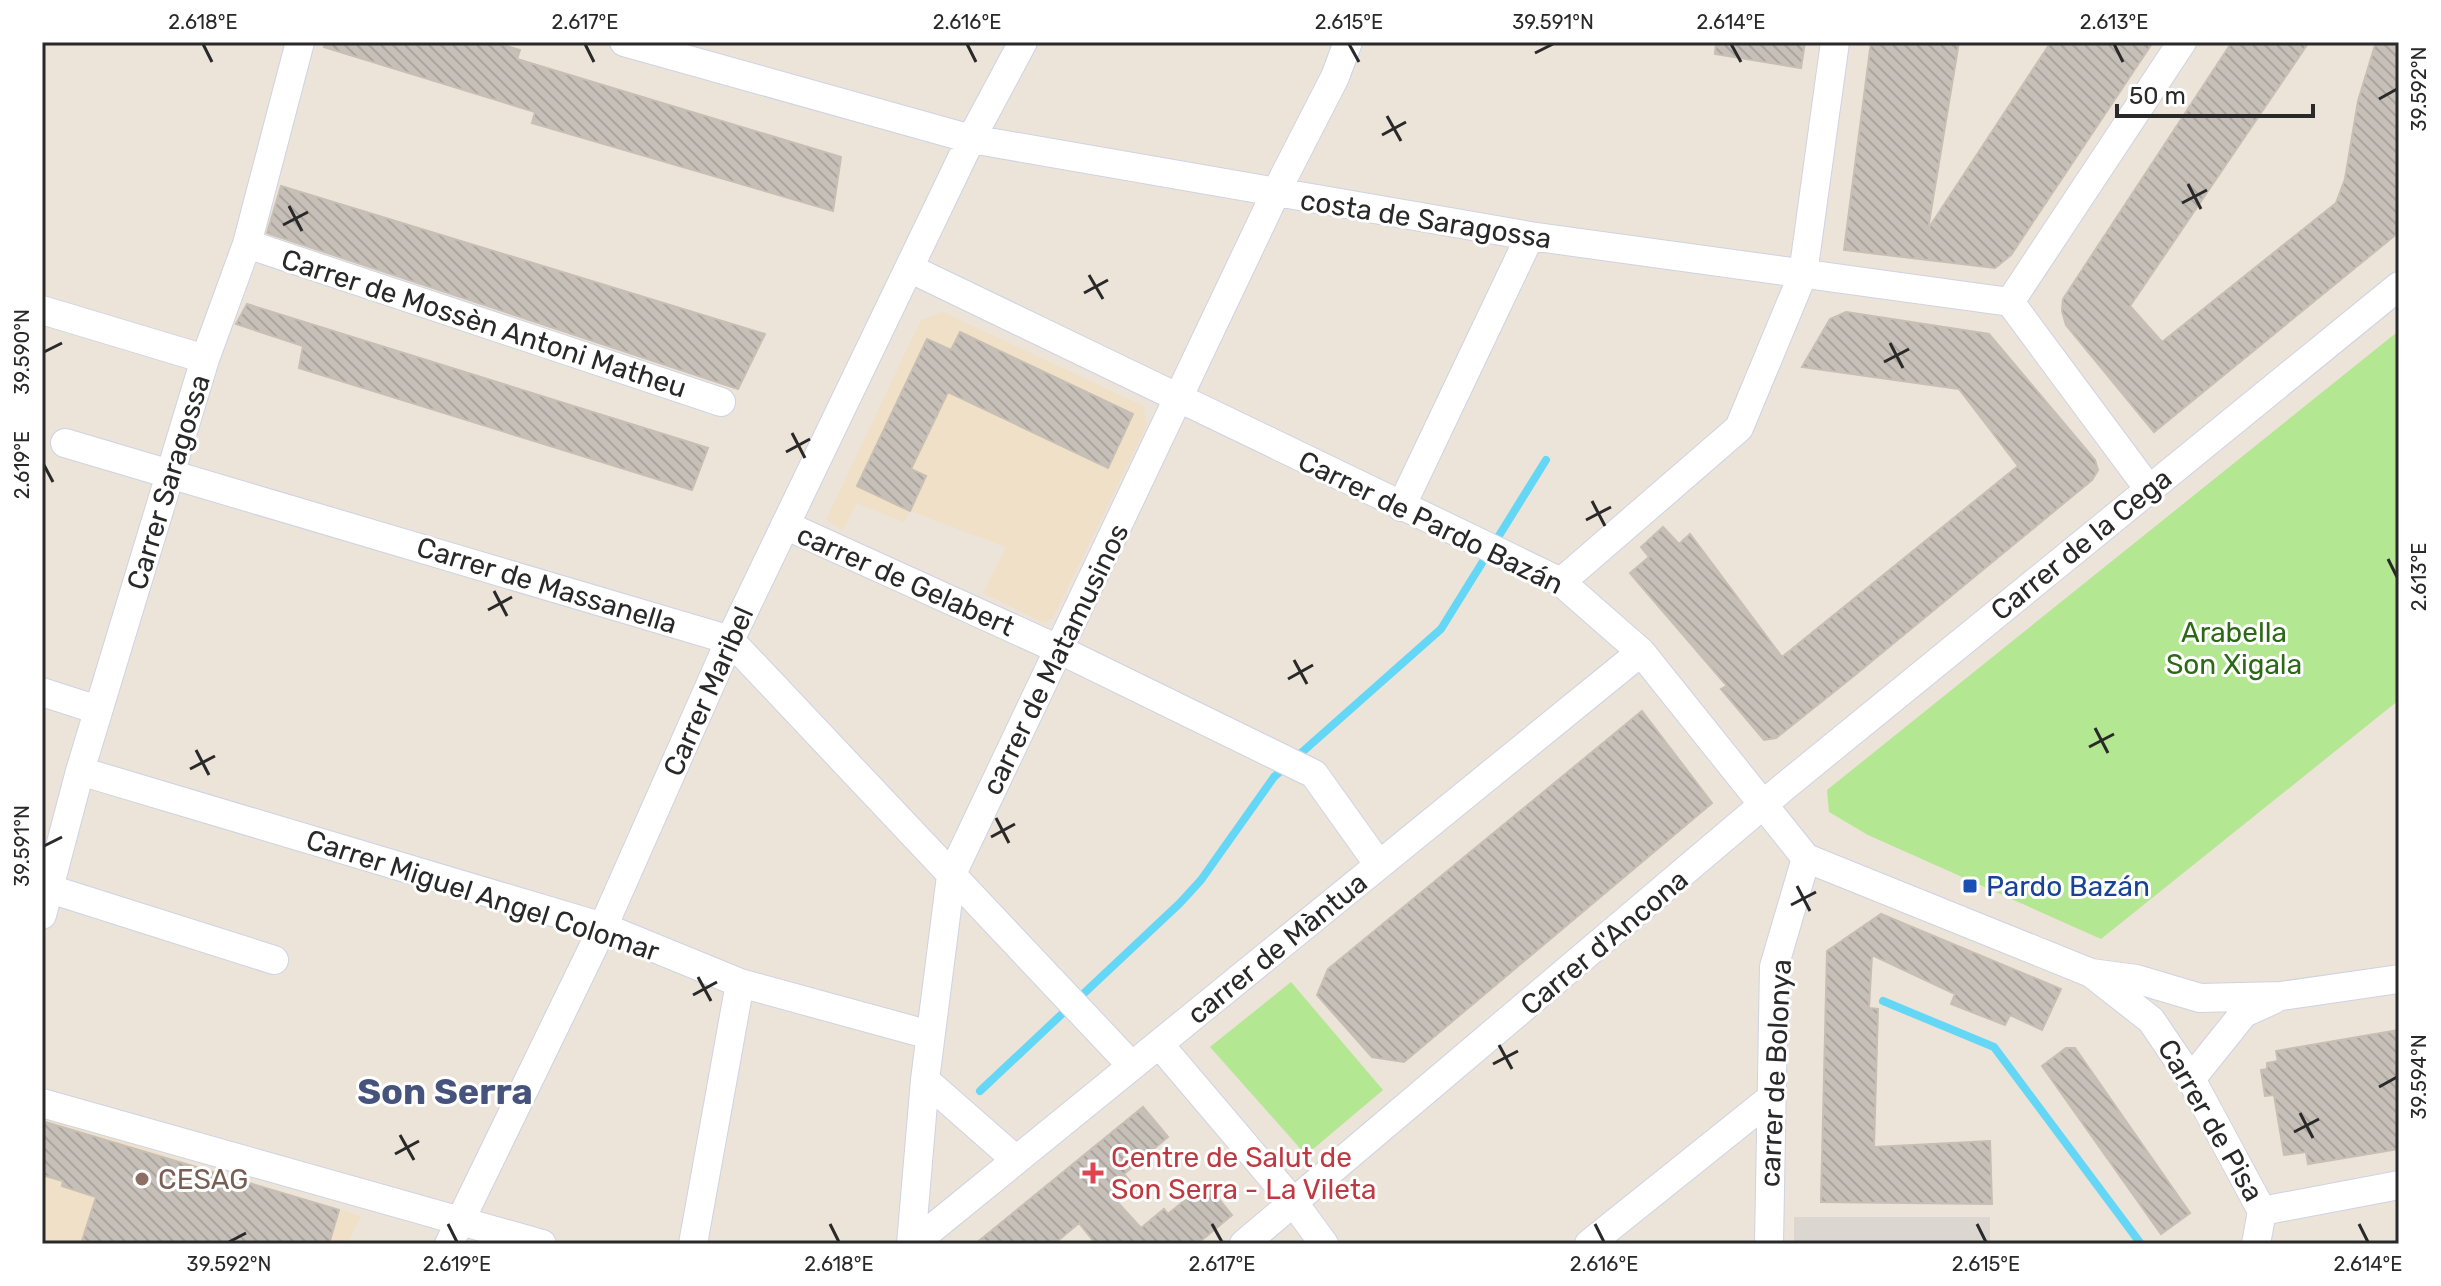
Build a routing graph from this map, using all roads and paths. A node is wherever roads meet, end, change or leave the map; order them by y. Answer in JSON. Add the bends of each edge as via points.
{"nodes":[{"id":1,"x":624,"y":42,"type":"edge"},
{"id":2,"x":1023,"y":42,"type":"edge"},
{"id":3,"x":1348,"y":42,"type":"edge"},
{"id":4,"x":1835,"y":42,"type":"edge"},
{"id":5,"x":2182,"y":42,"type":"edge"},
{"id":6,"x":290,"y":45,"type":"edge"},
{"id":7,"x":971,"y":139,"type":"junction"},
{"id":8,"x":1275,"y":194,"type":"junction"},
{"id":9,"x":1530,"y":236,"type":"junction"},
{"id":10,"x":247,"y":244,"type":"junction"},
{"id":11,"x":909,"y":268,"type":"junction"},
{"id":12,"x":1803,"y":274,"type":"junction"},
{"id":13,"x":2399,"y":286,"type":"edge"},
{"id":14,"x":2010,"y":302,"type":"junction"},
{"id":15,"x":42,"y":310,"type":"edge"},
{"id":16,"x":205,"y":359,"type":"junction"},
{"id":17,"x":1181,"y":398,"type":"junction"},
{"id":18,"x":721,"y":402,"type":"dead end"},
{"id":19,"x":65,"y":443,"type":"dead end"},
{"id":20,"x":171,"y":472,"type":"junction"},
{"id":21,"x":2148,"y":488,"type":"junction"},
{"id":22,"x":1401,"y":507,"type":"junction"},
{"id":23,"x":785,"y":525,"type":"junction"},
{"id":24,"x":1561,"y":582,"type":"junction"},
{"id":25,"x":730,"y":640,"type":"junction"},
{"id":26,"x":1058,"y":649,"type":"junction"},
{"id":27,"x":1641,"y":652,"type":"junction"},
{"id":28,"x":42,"y":692,"type":"edge"},
{"id":29,"x":98,"y":710,"type":"junction"},
{"id":30,"x":80,"y":771,"type":"junction"},
{"id":31,"x":1766,"y":806,"type":"junction"},
{"id":32,"x":1806,"y":858,"type":"junction"},
{"id":33,"x":1379,"y":865,"type":"junction"},
{"id":34,"x":951,"y":876,"type":"junction"},
{"id":35,"x":46,"y":902,"type":"edge"},
{"id":36,"x":603,"y":927,"type":"junction"},
{"id":37,"x":274,"y":960,"type":"dead end"},
{"id":38,"x":2091,"y":973,"type":"junction"},
{"id":39,"x":2399,"y":979,"type":"edge"},
{"id":40,"x":740,"y":983,"type":"junction"},
{"id":41,"x":2281,"y":996,"type":"junction"},
{"id":42,"x":930,"y":1035,"type":"junction"},
{"id":43,"x":1159,"y":1044,"type":"junction"},
{"id":44,"x":1132,"y":1066,"type":"junction"},
{"id":45,"x":2191,"y":1079,"type":"junction"},
{"id":46,"x":925,"y":1080,"type":"junction"},
{"id":47,"x":1770,"y":1099,"type":"junction"},
{"id":48,"x":42,"y":1103,"type":"edge"},
{"id":49,"x":1016,"y":1160,"type":"junction"},
{"id":50,"x":2399,"y":1185,"type":"edge"},
{"id":51,"x":1294,"y":1203,"type":"junction"},
{"id":52,"x":2262,"y":1211,"type":"junction"},
{"id":53,"x":454,"y":1234,"type":"edge"},
{"id":54,"x":542,"y":1244,"type":"edge"},
{"id":55,"x":693,"y":1244,"type":"edge"},
{"id":56,"x":912,"y":1244,"type":"edge"},
{"id":57,"x":1244,"y":1244,"type":"edge"},
{"id":58,"x":1324,"y":1244,"type":"edge"},
{"id":59,"x":1589,"y":1244,"type":"edge"},
{"id":60,"x":1769,"y":1244,"type":"edge"},
{"id":61,"x":2256,"y":1244,"type":"edge"}],
"edges":[{"from":1,"to":7,"type":"street","name":"costa de Saragossa"},
{"from":2,"to":7,"type":"street","name":"Carrer Maribel"},
{"from":3,"to":8,"type":"street","name":"carrer de Matamusinos"},
{"from":4,"to":12,"type":"street"},
{"from":5,"to":14,"type":"street"},
{"from":6,"to":10,"type":"street","name":"Carrer Saragossa"},
{"from":7,"to":8,"type":"street","name":"costa de Saragossa"},
{"from":7,"to":11,"type":"street","name":"Carrer Maribel"},
{"from":8,"to":9,"type":"street","name":"costa de Saragossa"},
{"from":8,"to":17,"type":"street","name":"carrer de Matamusinos"},
{"from":9,"to":12,"type":"street","name":"costa de Saragossa"},
{"from":9,"to":22,"type":"street"},
{"from":10,"to":16,"type":"street","name":"Carrer Saragossa"},
{"from":10,"to":18,"type":"street","name":"Carrer de Mossèn Antoni Matheu"},
{"from":11,"to":17,"type":"street","name":"Carrer de Pardo Bazán"},
{"from":11,"to":23,"type":"street","name":"Carrer Maribel"},
{"from":12,"to":14,"type":"street","name":"costa de Saragossa"},
{"from":12,"to":24,"type":"street","via":[[1739,428]]},
{"from":13,"to":21,"type":"street","name":"Carrer de la Cega"},
{"from":14,"to":21,"type":"street"},
{"from":15,"to":16,"type":"street"},
{"from":16,"to":20,"type":"street","name":"Carrer Saragossa"},
{"from":17,"to":22,"type":"street","name":"Carrer de Pardo Bazán"},
{"from":17,"to":26,"type":"street","name":"carrer de Matamusinos"},
{"from":19,"to":20,"type":"street","name":"Carrer de Massanella"},
{"from":20,"to":25,"type":"street","name":"Carrer de Massanella"},
{"from":20,"to":29,"type":"street","name":"Carrer Saragossa"},
{"from":21,"to":31,"type":"street","name":"Carrer de la Cega"},
{"from":22,"to":24,"type":"street","name":"Carrer de Pardo Bazán"},
{"from":23,"to":25,"type":"street","name":"Carrer Maribel"},
{"from":23,"to":26,"type":"street","name":"carrer de Gelabert"},
{"from":24,"to":27,"type":"street","name":"Carrer de Pardo Bazán"},
{"from":25,"to":34,"type":"street"},
{"from":25,"to":36,"type":"street","name":"Carrer Maribel"},
{"from":26,"to":33,"type":"street","name":"carrer de Gelabert","via":[[1314,774]]},
{"from":26,"to":34,"type":"street","name":"carrer de Matamusinos"},
{"from":27,"to":31,"type":"street","name":"Carrer de Pardo Bazán"},
{"from":27,"to":33,"type":"street","name":"carrer de Màntua"},
{"from":28,"to":29,"type":"street"},
{"from":29,"to":30,"type":"street","name":"Carrer Saragossa"},
{"from":30,"to":35,"type":"street","name":"Carrer Saragossa"},
{"from":30,"to":36,"type":"street","name":"Carrer Miguel Angel Colomar"},
{"from":31,"to":32,"type":"street","name":"Carrer de Pardo Bazán"},
{"from":31,"to":51,"type":"street","name":"Carrer d'Ancona"},
{"from":32,"to":38,"type":"street"},
{"from":32,"to":47,"type":"street","name":"carrer de Bolonya","via":[[1774,967]]},
{"from":33,"to":43,"type":"street","name":"carrer de Màntua"},
{"from":34,"to":42,"type":"street","name":"carrer de Matamusinos"},
{"from":34,"to":44,"type":"street"},
{"from":35,"to":37,"type":"street"},
{"from":36,"to":40,"type":"street","name":"Carrer Miguel Angel Colomar"},
{"from":36,"to":53,"type":"street","name":"Carrer Maribel"},
{"from":38,"to":41,"type":"street","via":[[2136,979],[2200,998]]},
{"from":38,"to":45,"type":"street","name":"Carrer de Pisa","via":[[2151,1020]]},
{"from":39,"to":41,"type":"street"},
{"from":40,"to":42,"type":"street","name":"Carrer Miguel Angel Colomar"},
{"from":40,"to":55,"type":"street"},
{"from":41,"to":45,"type":"street","via":[[2244,1013]]},
{"from":42,"to":46,"type":"street","name":"carrer de Matamusinos"},
{"from":43,"to":44,"type":"street","name":"carrer de Màntua"},
{"from":43,"to":51,"type":"street"},
{"from":44,"to":49,"type":"street","name":"carrer de Màntua"},
{"from":45,"to":52,"type":"street","name":"Carrer de Pisa"},
{"from":46,"to":49,"type":"street"},
{"from":46,"to":56,"type":"street","name":"carrer de Matamusinos"},
{"from":47,"to":59,"type":"street"},
{"from":47,"to":60,"type":"street","name":"carrer de Bolonya"},
{"from":48,"to":53,"type":"street"},
{"from":49,"to":56,"type":"street","name":"carrer de Màntua"},
{"from":50,"to":52,"type":"street","name":"Carrer de Pisa"},
{"from":51,"to":57,"type":"street","name":"Carrer d'Ancona"},
{"from":51,"to":58,"type":"street"},
{"from":52,"to":61,"type":"street"},
{"from":53,"to":54,"type":"street"}]}
